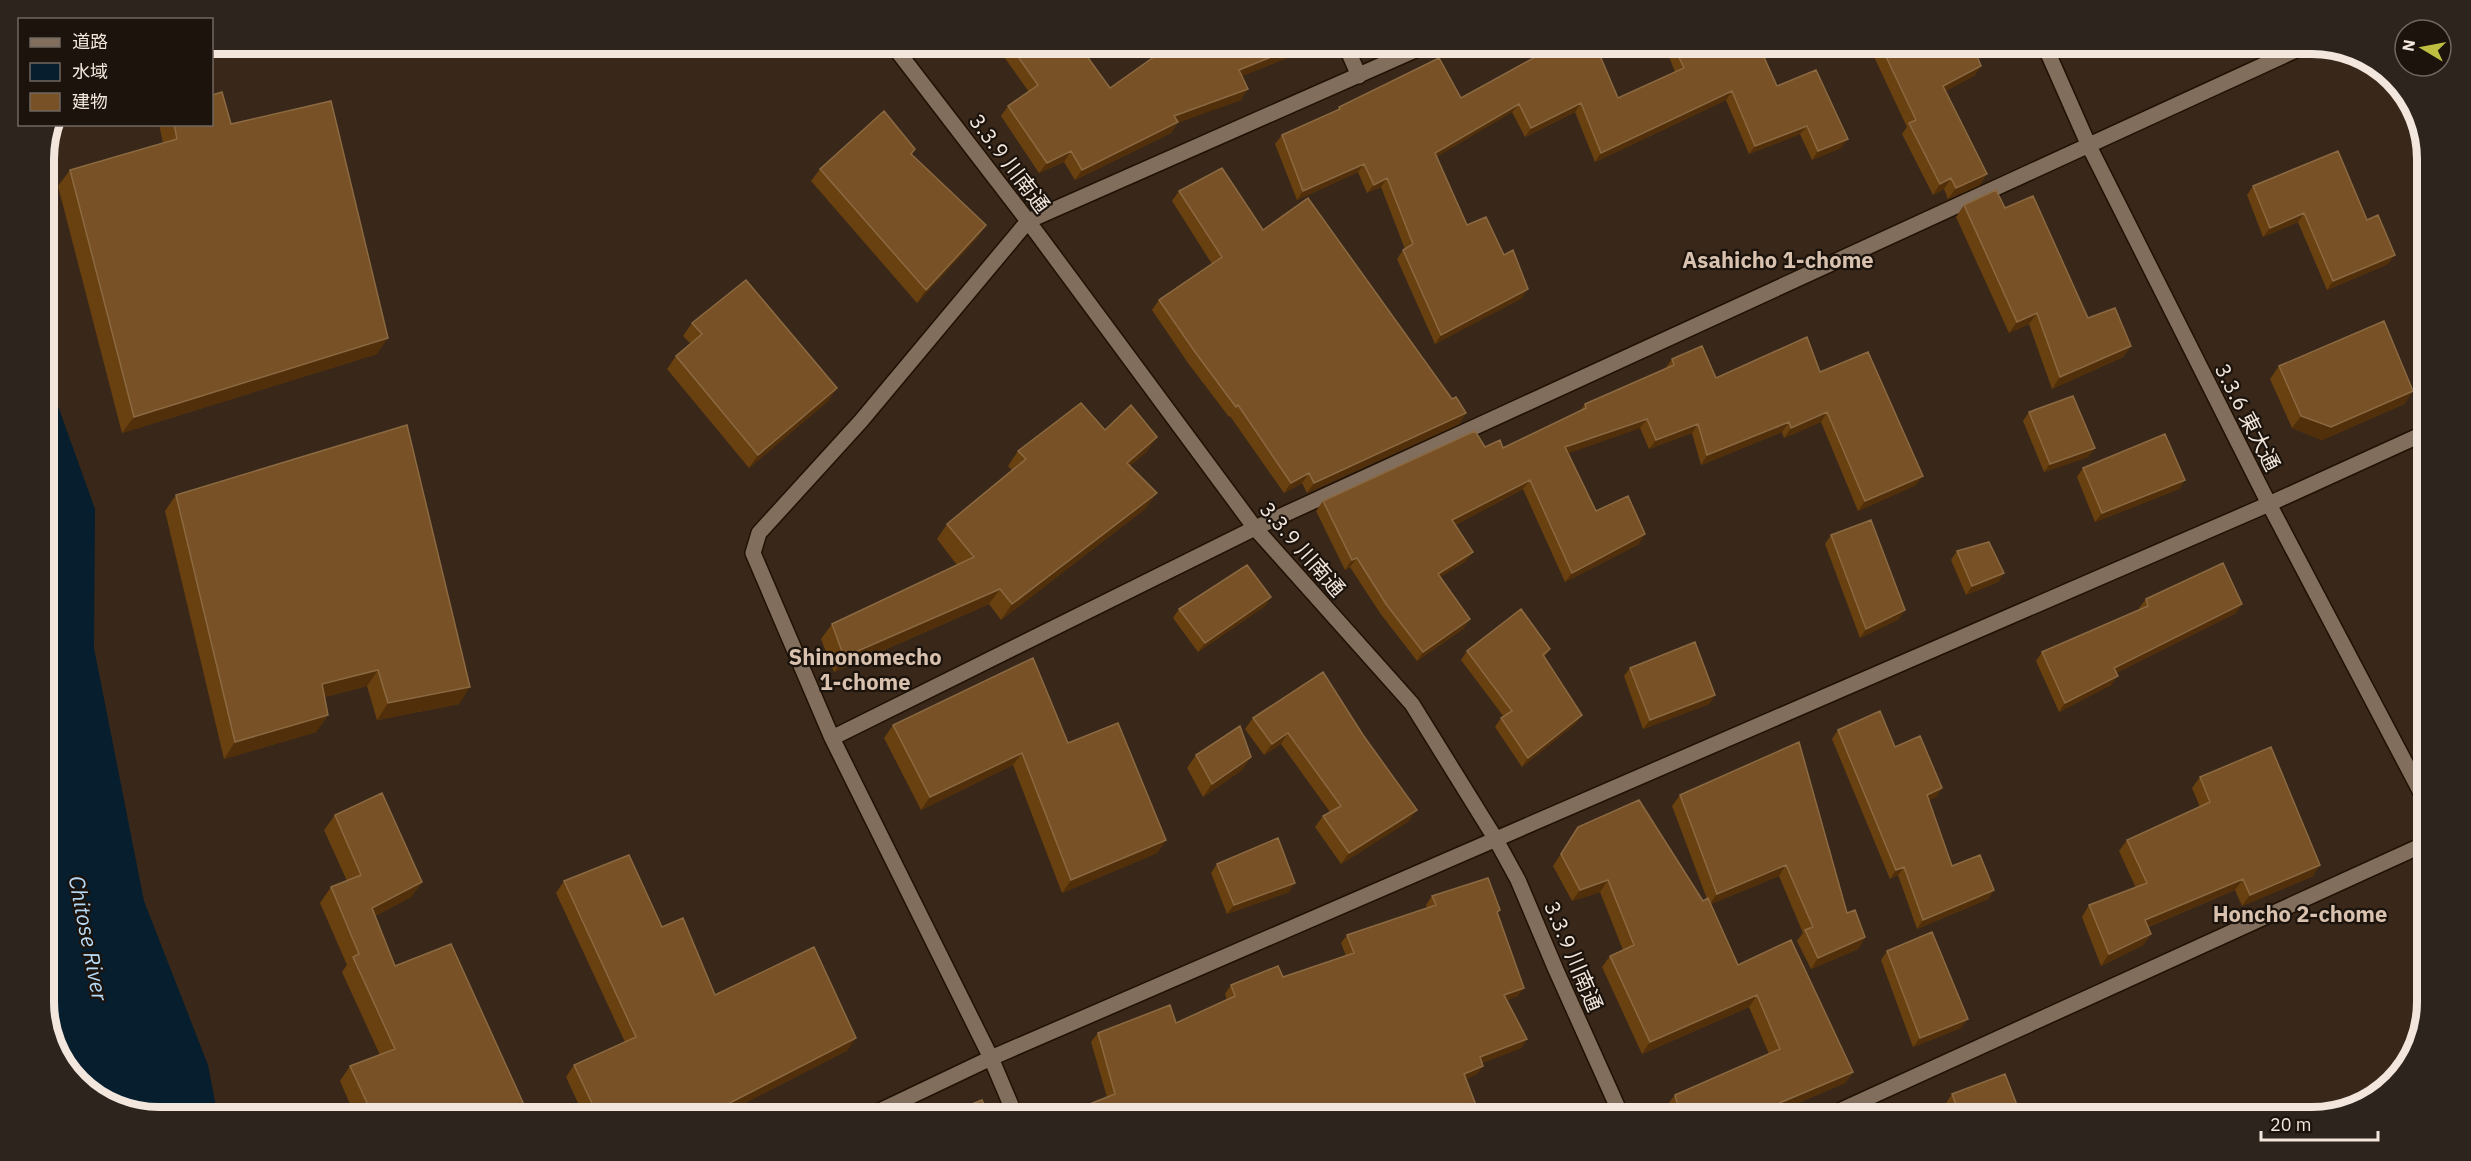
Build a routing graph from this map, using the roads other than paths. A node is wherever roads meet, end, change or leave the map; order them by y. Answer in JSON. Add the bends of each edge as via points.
{"nodes":[{"id":1,"x":900,"y":54,"type":"edge"},
{"id":2,"x":1350,"y":54,"type":"edge"},
{"id":3,"x":1407,"y":54,"type":"edge"},
{"id":4,"x":2048,"y":54,"type":"edge"},
{"id":5,"x":2287,"y":54,"type":"edge"},
{"id":6,"x":1359,"y":76,"type":"junction"},
{"id":7,"x":2089,"y":146,"type":"junction"},
{"id":8,"x":1028,"y":221,"type":"junction"},
{"id":9,"x":2417,"y":437,"type":"edge"},
{"id":10,"x":2269,"y":504,"type":"junction"},
{"id":11,"x":1255,"y":528,"type":"junction"},
{"id":12,"x":832,"y":738,"type":"junction"},
{"id":13,"x":2417,"y":785,"type":"edge"},
{"id":14,"x":1495,"y":838,"type":"junction"},
{"id":15,"x":2417,"y":848,"type":"edge"},
{"id":16,"x":991,"y":1058,"type":"junction"},
{"id":17,"x":890,"y":1107,"type":"edge"},
{"id":18,"x":1011,"y":1107,"type":"edge"},
{"id":19,"x":1617,"y":1107,"type":"edge"},
{"id":20,"x":1850,"y":1107,"type":"edge"}],
"edges":[{"from":1,"to":8,"type":"street","name":"3.3.9 川南通"},
{"from":2,"to":6,"type":"street"},
{"from":3,"to":6,"type":"street"},
{"from":4,"to":7,"type":"street","name":"3.3.6 東大通"},
{"from":5,"to":7,"type":"street"},
{"from":6,"to":8,"type":"street"},
{"from":7,"to":10,"type":"street","name":"3.3.6 東大通"},
{"from":7,"to":11,"type":"street"},
{"from":8,"to":11,"type":"street","name":"3.3.9 川南通"},
{"from":8,"to":12,"type":"street","via":[[861,421],[759,533],[753,553]]},
{"from":9,"to":10,"type":"street"},
{"from":10,"to":13,"type":"street","name":"3.3.6 東大通"},
{"from":10,"to":14,"type":"street"},
{"from":11,"to":12,"type":"street"},
{"from":11,"to":14,"type":"street","name":"3.3.9 川南通","via":[[1412,704]]},
{"from":12,"to":16,"type":"street"},
{"from":14,"to":16,"type":"street"},
{"from":14,"to":19,"type":"street","name":"3.3.9 川南通","via":[[1518,880]]},
{"from":15,"to":20,"type":"street"},
{"from":16,"to":17,"type":"street"},
{"from":16,"to":18,"type":"street"}]}
